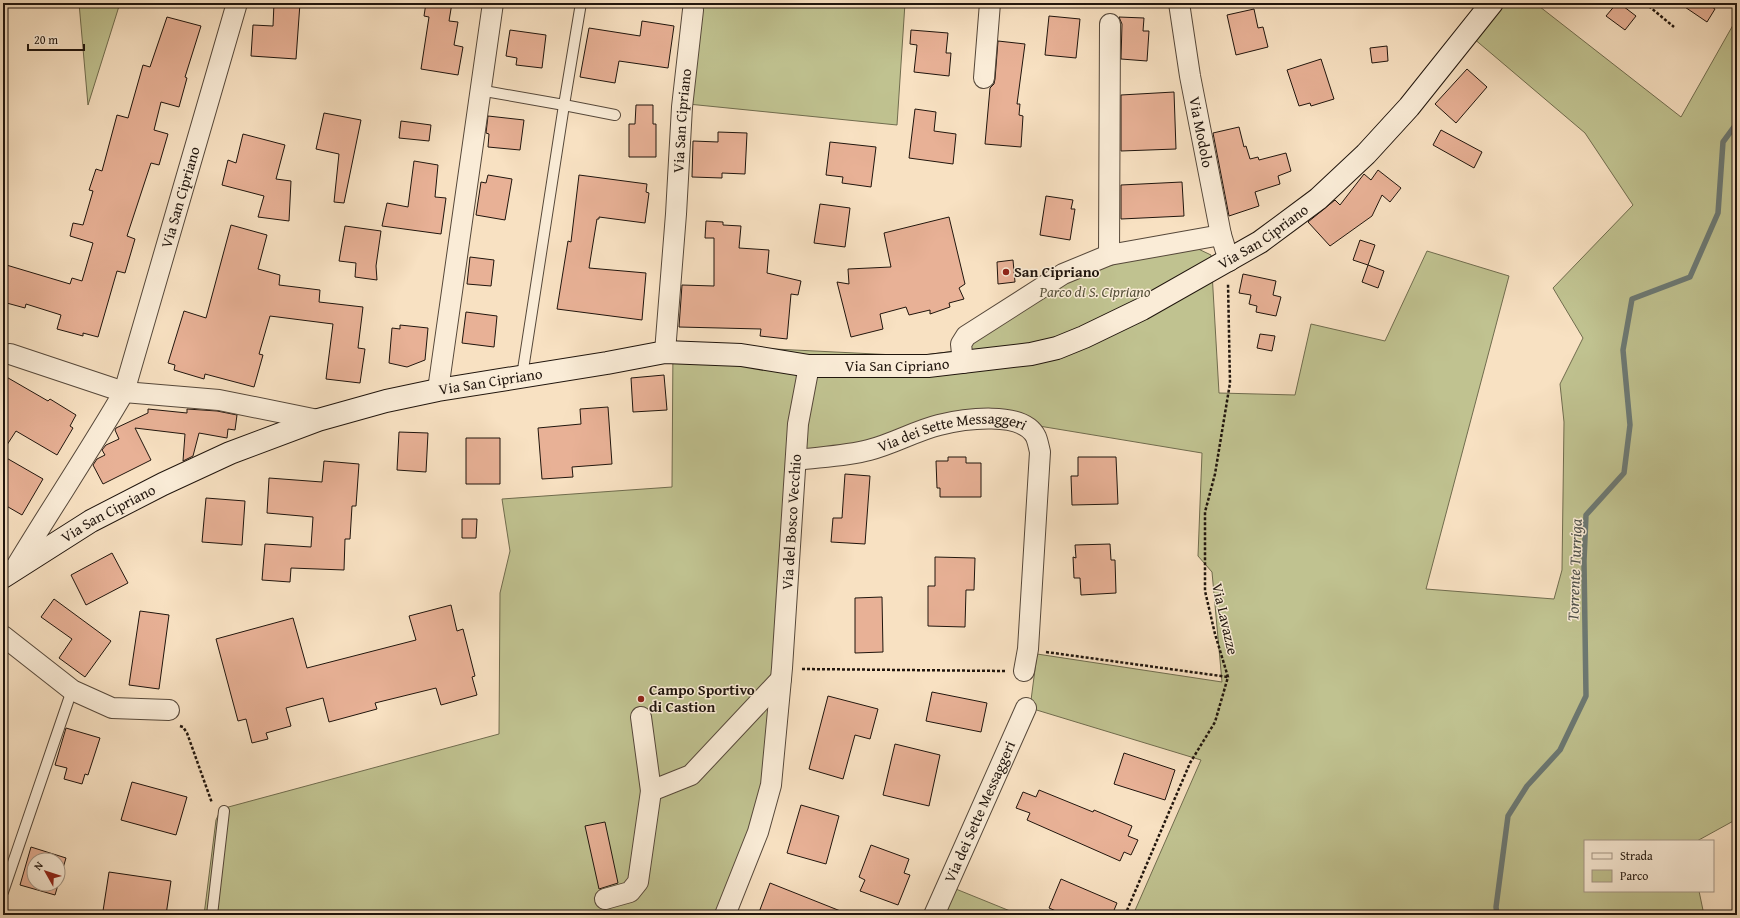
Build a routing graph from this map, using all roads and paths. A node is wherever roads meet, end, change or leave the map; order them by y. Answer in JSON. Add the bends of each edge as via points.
{"nodes":[{"id":1,"x":237,"y":3,"type":"edge"},
{"id":2,"x":492,"y":3,"type":"edge"},
{"id":3,"x":581,"y":3,"type":"edge"},
{"id":4,"x":990,"y":3,"type":"edge"},
{"id":5,"x":1178,"y":3,"type":"edge"},
{"id":6,"x":1492,"y":3,"type":"edge"},
{"id":7,"x":1645,"y":3,"type":"edge"},
{"id":8,"x":693,"y":10,"type":"dead end"},
{"id":9,"x":1110,"y":24,"type":"dead end"},
{"id":10,"x":1674,"y":27,"type":"dead end"},
{"id":11,"x":984,"y":78,"type":"dead end"},
{"id":12,"x":479,"y":90,"type":"junction"},
{"id":13,"x":564,"y":105,"type":"junction"},
{"id":14,"x":614,"y":115,"type":"dead end"},
{"id":15,"x":1221,"y":235,"type":"junction"},
{"id":16,"x":1109,"y":255,"type":"junction"},
{"id":17,"x":1228,"y":261,"type":"junction"},
{"id":18,"x":665,"y":352,"type":"junction"},
{"id":19,"x":10,"y":354,"type":"dead end"},
{"id":20,"x":963,"y":363,"type":"junction"},
{"id":21,"x":809,"y":366,"type":"junction"},
{"id":22,"x":522,"y":376,"type":"junction"},
{"id":23,"x":438,"y":390,"type":"junction"},
{"id":24,"x":124,"y":392,"type":"junction"},
{"id":25,"x":318,"y":420,"type":"junction"},
{"id":26,"x":797,"y":460,"type":"junction"},
{"id":27,"x":8,"y":574,"type":"edge"},
{"id":28,"x":3,"y":636,"type":"edge"},
{"id":29,"x":1028,"y":649,"type":"junction"},
{"id":30,"x":1024,"y":671,"type":"joint"},
{"id":31,"x":781,"y":674,"type":"junction"},
{"id":32,"x":1228,"y":677,"type":"junction"},
{"id":33,"x":72,"y":690,"type":"junction"},
{"id":34,"x":1026,"y":708,"type":"dead end"},
{"id":35,"x":169,"y":710,"type":"joint"},
{"id":36,"x":641,"y":718,"type":"dead end"},
{"id":37,"x":651,"y":791,"type":"junction"},
{"id":38,"x":224,"y":811,"type":"joint"},
{"id":39,"x":3,"y":892,"type":"edge"},
{"id":40,"x":605,"y":900,"type":"dead end"},
{"id":41,"x":212,"y":915,"type":"edge"},
{"id":42,"x":725,"y":915,"type":"edge"},
{"id":43,"x":934,"y":915,"type":"edge"},
{"id":44,"x":1125,"y":915,"type":"edge"}],
"edges":[{"from":1,"to":24,"type":"street","name":"Via San Cipriano"},
{"from":2,"to":12,"type":"street"},
{"from":3,"to":13,"type":"lane"},
{"from":4,"to":11,"type":"street"},
{"from":5,"to":15,"type":"street","name":"Via Modolo"},
{"from":6,"to":17,"type":"main road","name":"Via San Cipriano","via":[[1409,107],[1344,175],[1289,221]]},
{"from":7,"to":10,"type":"path"},
{"from":8,"to":18,"type":"street","name":"Via San Cipriano","via":[[682,107]]},
{"from":9,"to":16,"type":"street"},
{"from":12,"to":13,"type":"lane"},
{"from":12,"to":23,"type":"street"},
{"from":13,"to":14,"type":"lane"},
{"from":13,"to":22,"type":"lane"},
{"from":15,"to":16,"type":"street","name":"Via San Cipriano"},
{"from":15,"to":17,"type":"street","name":"Via Modolo"},
{"from":16,"to":20,"type":"street","name":"Via San Cipriano","via":[[1063,274],[966,336],[961,344]]},
{"from":17,"to":20,"type":"main road","name":"Via San Cipriano","via":[[1142,309],[1056,348]]},
{"from":17,"to":32,"type":"path","name":"Via Lavazze","via":[[1230,383],[1215,474],[1205,512],[1205,591]]},
{"from":18,"to":21,"type":"main road","name":"Via San Cipriano","via":[[741,355]]},
{"from":18,"to":22,"type":"main road","name":"Via San Cipriano"},
{"from":19,"to":24,"type":"street","name":"Via San Cipriano"},
{"from":20,"to":21,"type":"main road","name":"Via San Cipriano","via":[[928,366]]},
{"from":21,"to":26,"type":"street","name":"Via del Bosco Vecchio","via":[[798,424]]},
{"from":22,"to":23,"type":"main road","name":"Via San Cipriano"},
{"from":23,"to":25,"type":"main road","name":"Via San Cipriano"},
{"from":24,"to":25,"type":"street","name":"Via San Cipriano","via":[[219,400]]},
{"from":24,"to":27,"type":"street","name":"Via San Cipriano","via":[[99,435]]},
{"from":25,"to":27,"type":"main road","name":"Via San Cipriano","via":[[230,453],[163,484],[91,521]]},
{"from":26,"to":29,"type":"street","name":"Via dei Sette Messaggeri","via":[[868,450],[939,425],[979,420],[1015,421],[1030,429],[1036,437],[1040,452]]},
{"from":26,"to":31,"type":"street","name":"Via del Bosco Vecchio"},
{"from":28,"to":33,"type":"street"},
{"from":29,"to":30,"type":"street","name":"Via dei Sette Messaggeri"},
{"from":29,"to":32,"type":"path"},
{"from":30,"to":31,"type":"path"},
{"from":31,"to":37,"type":"street","via":[[691,775]]},
{"from":31,"to":42,"type":"street","name":"Via del Bosco Vecchio","via":[[771,785],[758,832]]},
{"from":32,"to":44,"type":"path","name":"Via Lavazze","via":[[1215,722],[1190,763]]},
{"from":33,"to":35,"type":"street","via":[[112,708]]},
{"from":33,"to":39,"type":"lane"},
{"from":34,"to":43,"type":"street","name":"Via dei Sette Messaggeri"},
{"from":35,"to":38,"type":"path","via":[[169,723],[183,727],[187,733],[216,813]]},
{"from":36,"to":37,"type":"street"},
{"from":37,"to":40,"type":"street","via":[[638,882],[630,892]]},
{"from":38,"to":41,"type":"lane"}]}
